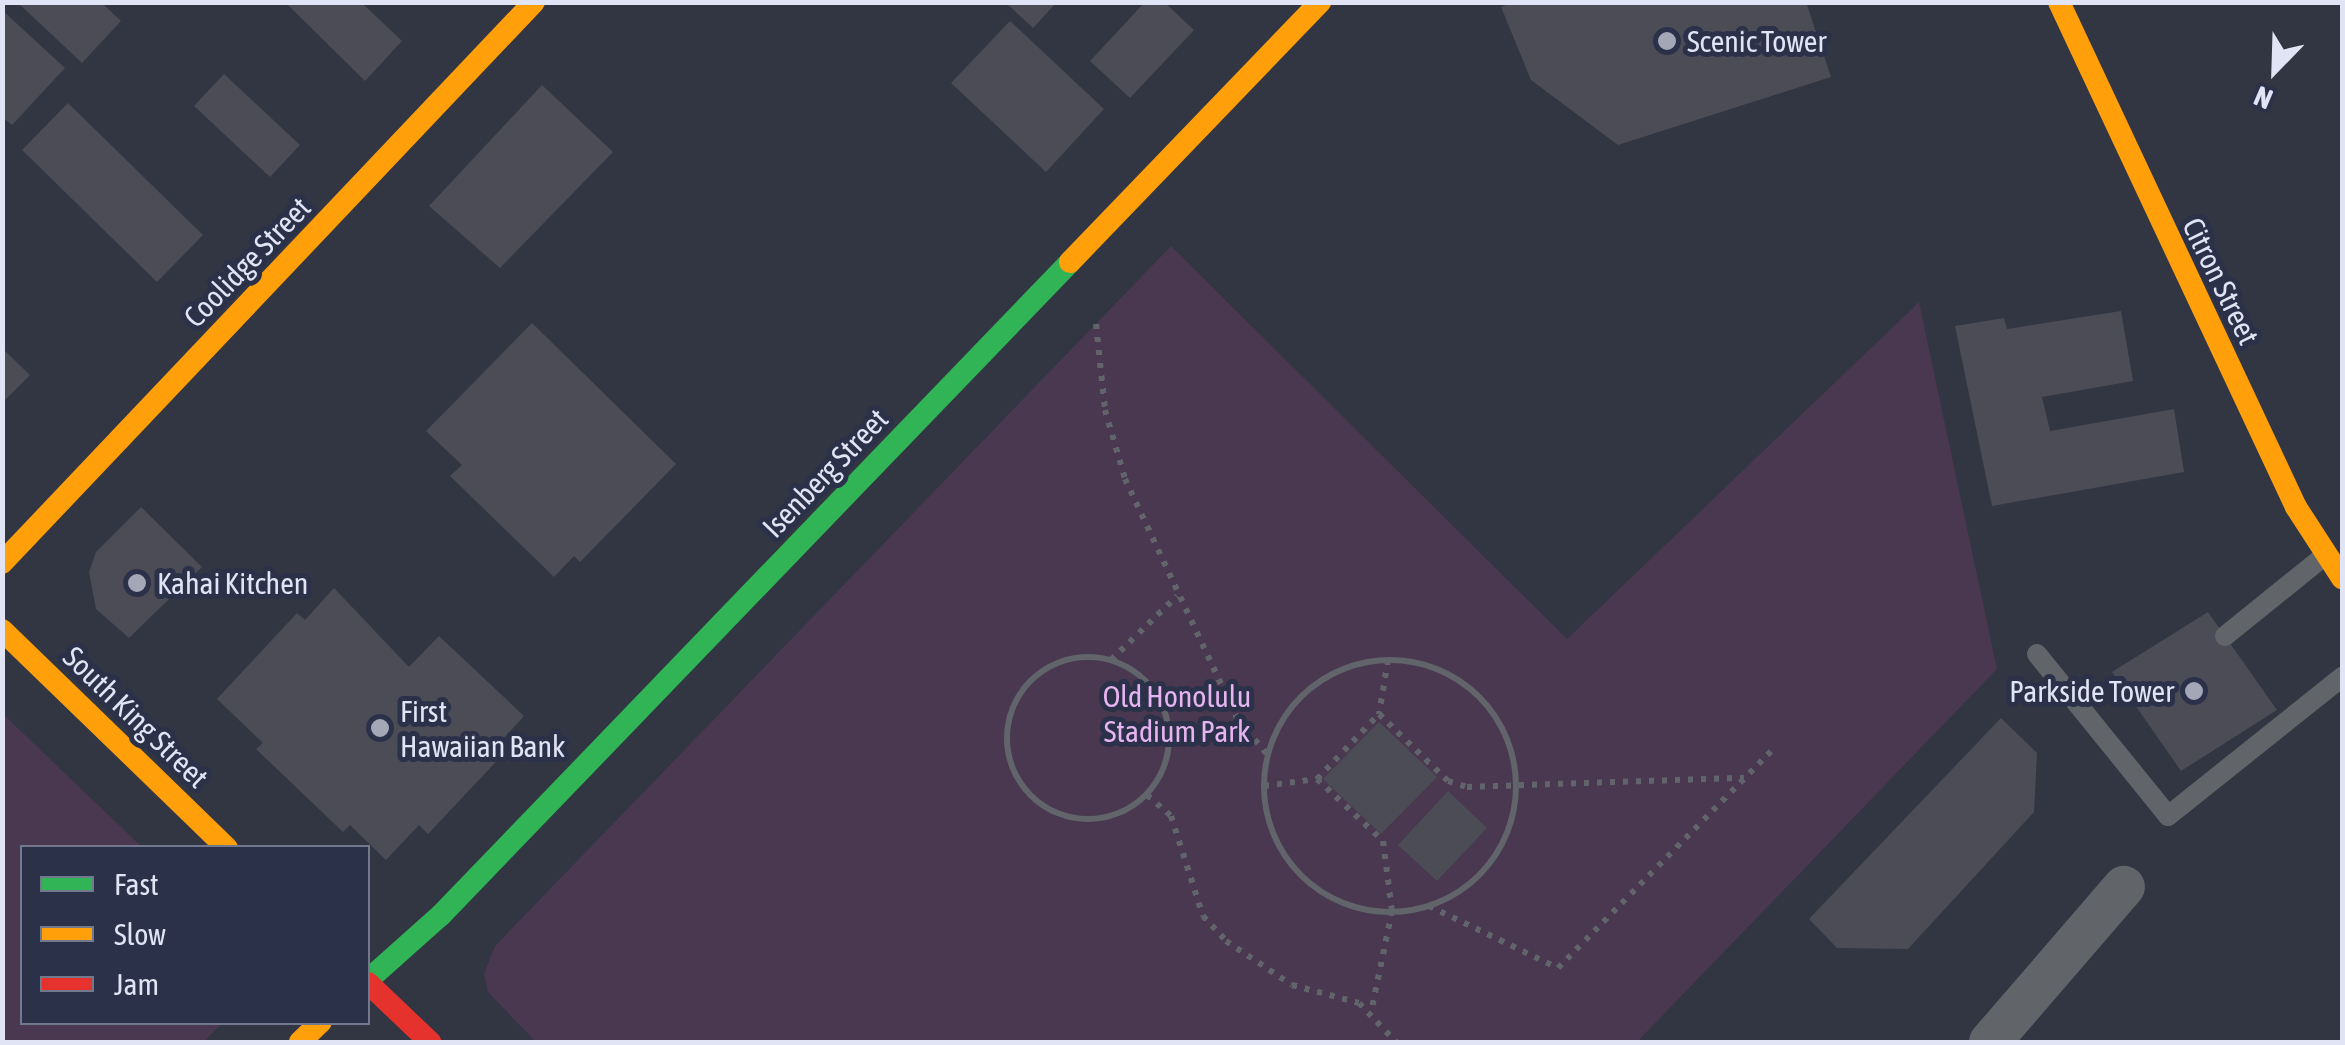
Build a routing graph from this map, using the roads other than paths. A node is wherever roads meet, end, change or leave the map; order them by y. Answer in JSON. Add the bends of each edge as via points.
{"nodes":[{"id":1,"x":534,"y":2,"type":"edge"},
{"id":2,"x":1320,"y":2,"type":"edge"},
{"id":3,"x":2058,"y":2,"type":"edge"},
{"id":4,"x":2324,"y":556,"type":"junction"},
{"id":5,"x":2,"y":563,"type":"edge"},
{"id":6,"x":2342,"y":578,"type":"edge"},
{"id":7,"x":2,"y":630,"type":"edge"},
{"id":8,"x":2225,"y":636,"type":"dead end"},
{"id":9,"x":2038,"y":654,"type":"dead end"},
{"id":10,"x":2342,"y":677,"type":"edge"},
{"id":11,"x":224,"y":845,"type":"edge"},
{"id":12,"x":2124,"y":887,"type":"dead end"},
{"id":13,"x":370,"y":980,"type":"edge"},
{"id":14,"x":370,"y":984,"type":"edge"},
{"id":15,"x":430,"y":1042,"type":"edge"},
{"id":16,"x":1990,"y":1042,"type":"edge"}],
"edges":[{"from":1,"to":5,"type":"street","name":"Coolidge Street"},
{"from":2,"to":13,"type":"street","name":"Isenberg Street","via":[[469,886]]},
{"from":3,"to":4,"type":"street","name":"Citron Street"},
{"from":4,"to":6,"type":"street","name":"Citron Street"},
{"from":4,"to":8,"type":"lane"},
{"from":7,"to":11,"type":"street","name":"South King Street"},
{"from":9,"to":10,"type":"lane","via":[[2168,816]]},
{"from":12,"to":16,"type":"street"},
{"from":14,"to":15,"type":"street"}]}
